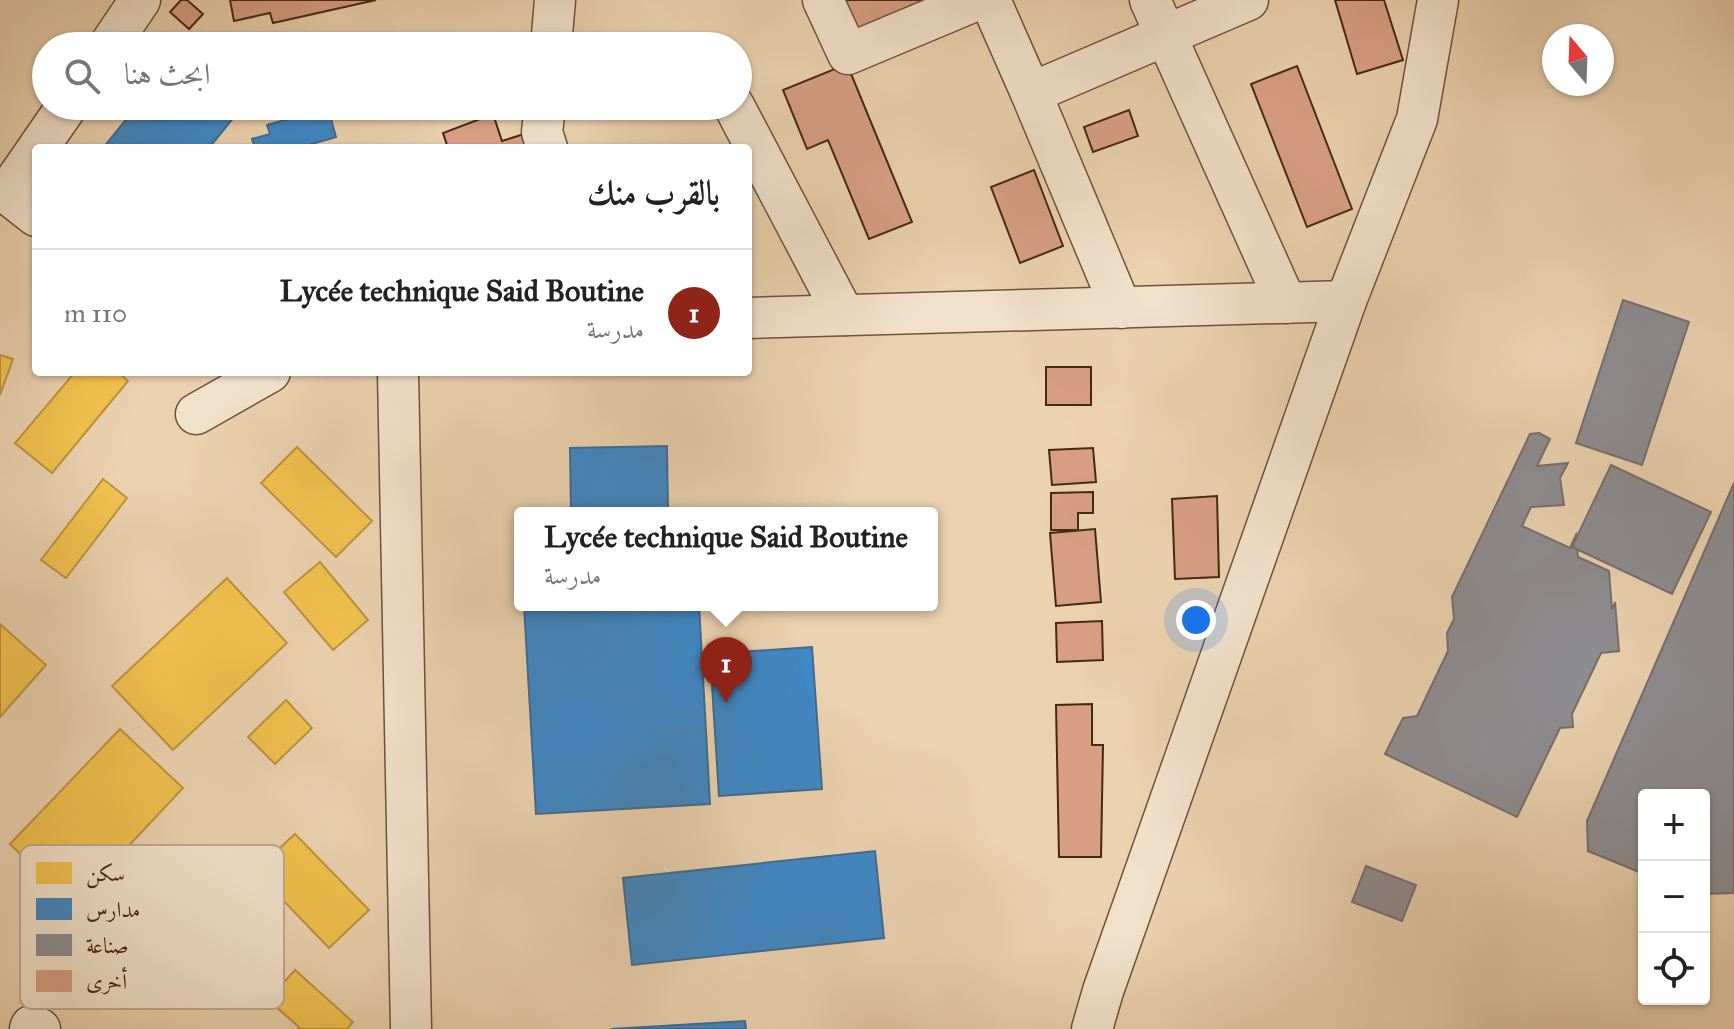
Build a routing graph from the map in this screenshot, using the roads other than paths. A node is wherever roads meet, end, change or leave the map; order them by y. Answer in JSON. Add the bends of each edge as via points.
{"nodes":[{"id":1,"x":140,"y":0,"type":"edge"},
{"id":2,"x":555,"y":0,"type":"edge"},
{"id":3,"x":823,"y":0,"type":"edge"},
{"id":4,"x":977,"y":0,"type":"edge"},
{"id":5,"x":990,"y":0,"type":"edge"},
{"id":6,"x":1150,"y":0,"type":"edge"},
{"id":7,"x":1248,"y":0,"type":"edge"},
{"id":8,"x":1438,"y":0,"type":"edge"},
{"id":9,"x":118,"y":32,"type":"edge"},
{"id":10,"x":552,"y":32,"type":"edge"},
{"id":11,"x":1166,"y":36,"type":"junction"},
{"id":12,"x":1031,"y":93,"type":"junction"},
{"id":13,"x":57,"y":120,"type":"edge"},
{"id":14,"x":543,"y":120,"type":"edge"},
{"id":15,"x":741,"y":120,"type":"edge"},
{"id":16,"x":40,"y":144,"type":"edge"},
{"id":17,"x":546,"y":144,"type":"edge"},
{"id":18,"x":32,"y":160,"type":"edge"},
{"id":19,"x":14,"y":199,"type":"edge"},
{"id":20,"x":1346,"y":301,"type":"junction"},
{"id":21,"x":1286,"y":303,"type":"junction"},
{"id":22,"x":1121,"y":308,"type":"junction"},
{"id":23,"x":844,"y":315,"type":"junction"},
{"id":24,"x":752,"y":318,"type":"edge"},
{"id":25,"x":263,"y":376,"type":"edge"},
{"id":26,"x":398,"y":376,"type":"edge"},
{"id":27,"x":196,"y":414,"type":"dead end"},
{"id":28,"x":411,"y":1029,"type":"edge"},
{"id":29,"x":1092,"y":1029,"type":"edge"}],
"edges":[{"from":1,"to":9,"type":"street"},
{"from":2,"to":10,"type":"street"},
{"from":3,"to":4,"type":"street","via":[[848,54]]},
{"from":5,"to":12,"type":"street"},
{"from":6,"to":11,"type":"street"},
{"from":7,"to":11,"type":"street"},
{"from":8,"to":20,"type":"street","via":[[1417,119]]},
{"from":11,"to":12,"type":"street"},
{"from":11,"to":21,"type":"street"},
{"from":12,"to":22,"type":"street"},
{"from":13,"to":16,"type":"street"},
{"from":14,"to":17,"type":"street"},
{"from":15,"to":23,"type":"street"},
{"from":18,"to":19,"type":"street"},
{"from":20,"to":21,"type":"street"},
{"from":20,"to":29,"type":"street"},
{"from":21,"to":22,"type":"street"},
{"from":22,"to":23,"type":"street"},
{"from":23,"to":24,"type":"street"},
{"from":25,"to":27,"type":"street"},
{"from":26,"to":28,"type":"street"}]}
